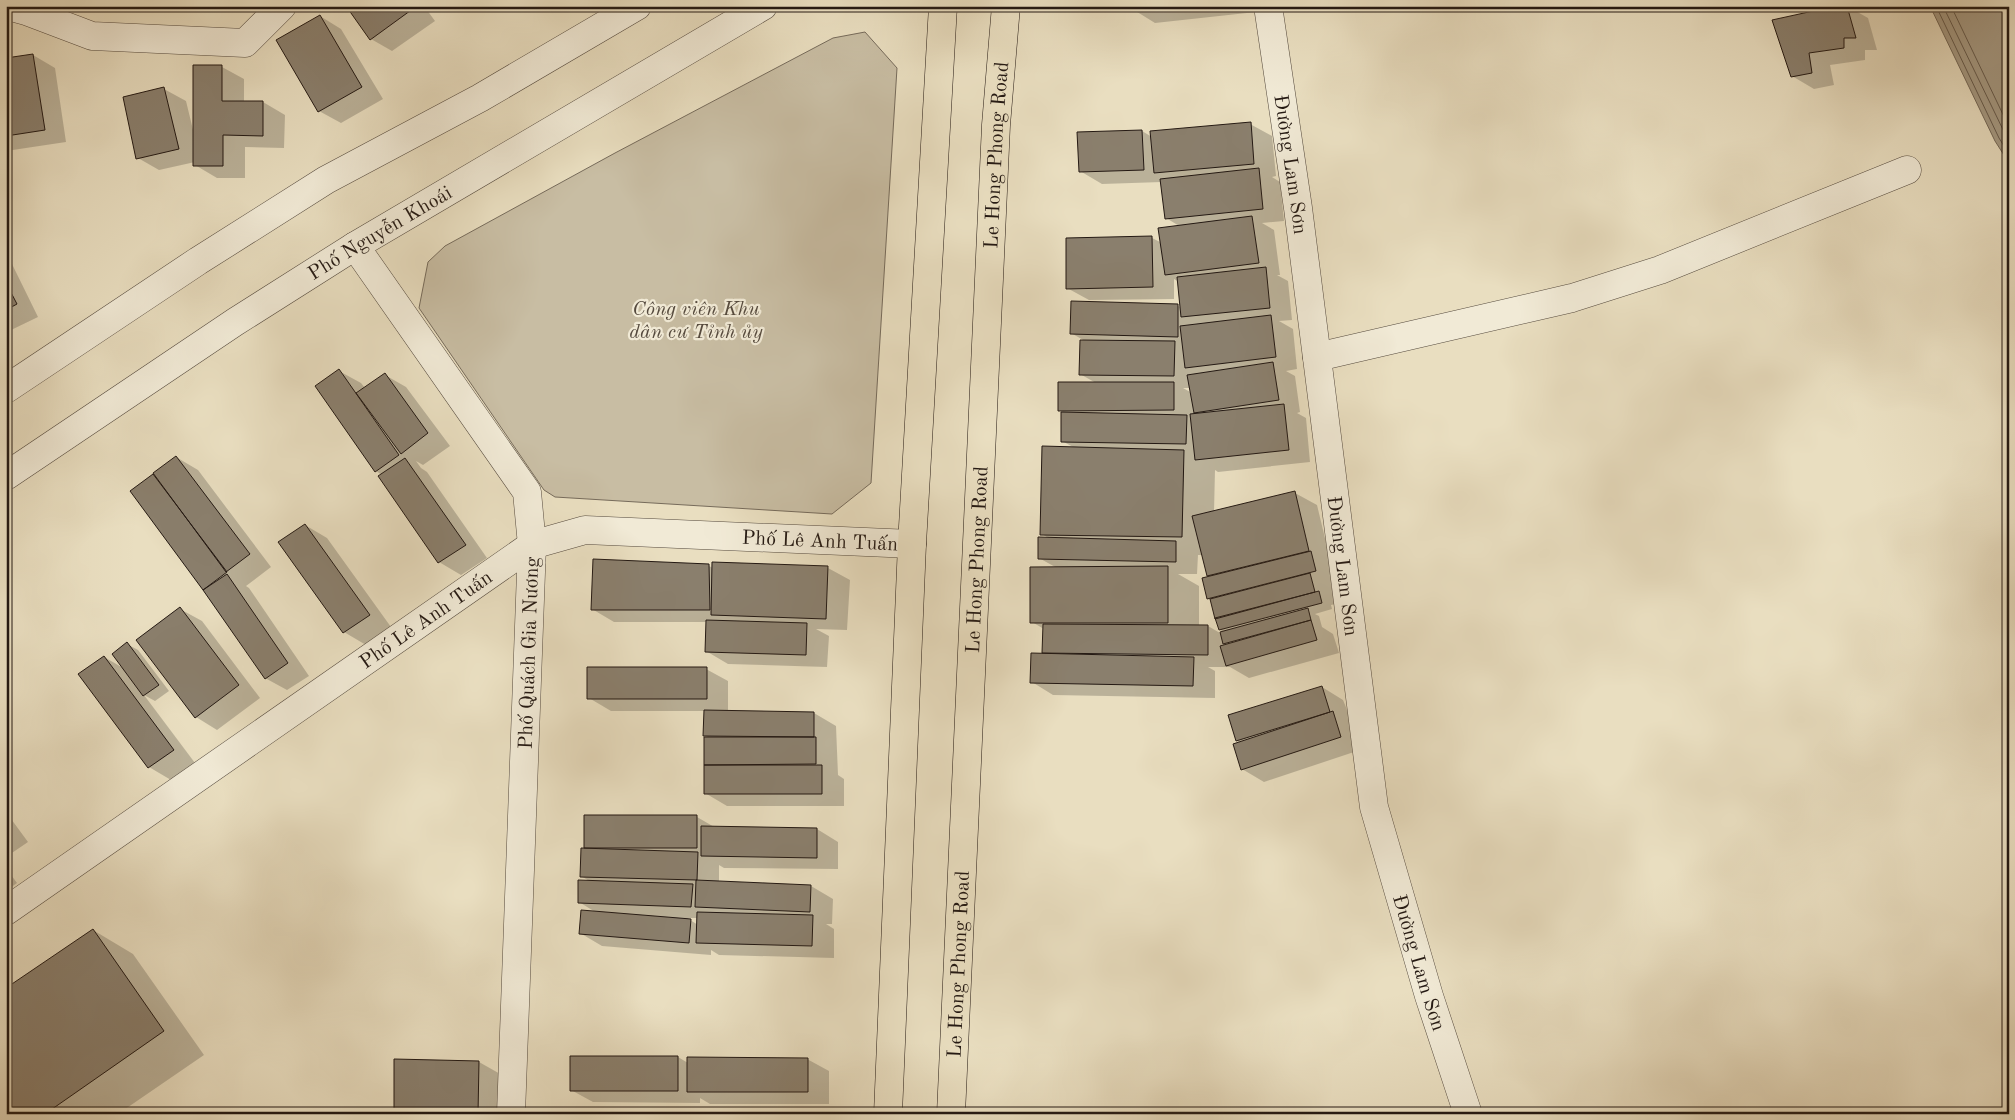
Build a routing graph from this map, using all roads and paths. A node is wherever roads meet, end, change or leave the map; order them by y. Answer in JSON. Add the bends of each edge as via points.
{"nodes":[{"id":1,"x":282,"y":6,"type":"edge"},
{"id":2,"x":638,"y":6,"type":"edge"},
{"id":3,"x":763,"y":6,"type":"edge"},
{"id":4,"x":943,"y":6,"type":"edge"},
{"id":5,"x":1006,"y":6,"type":"edge"},
{"id":6,"x":1268,"y":6,"type":"edge"},
{"id":7,"x":21,"y":8,"type":"edge"},
{"id":8,"x":1907,"y":170,"type":"dead end"},
{"id":9,"x":356,"y":246,"type":"junction"},
{"id":10,"x":1317,"y":357,"type":"junction"},
{"id":11,"x":6,"y":389,"type":"edge"},
{"id":12,"x":6,"y":476,"type":"edge"},
{"id":13,"x":912,"y":544,"type":"junction"},
{"id":14,"x":532,"y":545,"type":"junction"},
{"id":15,"x":6,"y":911,"type":"edge"},
{"id":16,"x":511,"y":1114,"type":"edge"},
{"id":17,"x":888,"y":1114,"type":"edge"},
{"id":18,"x":952,"y":1114,"type":"edge"},
{"id":19,"x":1468,"y":1114,"type":"edge"}],
"edges":[{"from":1,"to":7,"type":"street","via":[[245,43],[92,36]]},
{"from":2,"to":11,"type":"street","via":[[480,98],[326,180]]},
{"from":3,"to":9,"type":"street","name":"Phố Nguyễn Khoái"},
{"from":4,"to":13,"type":"main road"},
{"from":5,"to":18,"type":"main road","name":"Le Hong Phong Road","via":[[995,145]]},
{"from":6,"to":10,"type":"street","name":"Đường Lam Sơn"},
{"from":8,"to":10,"type":"street","via":[[1660,270],[1572,298]]},
{"from":9,"to":12,"type":"street","name":"Phố Nguyễn Khoái","via":[[235,322]]},
{"from":9,"to":14,"type":"street","name":"Phố Quách Gia Nương","via":[[527,492]]},
{"from":10,"to":19,"type":"street","name":"Đường Lam Sơn","via":[[1374,807],[1429,996]]},
{"from":13,"to":14,"type":"street","name":"Phố Lê Anh Tuấn","via":[[585,530]]},
{"from":13,"to":17,"type":"main road"},
{"from":14,"to":15,"type":"street","name":"Phố Lê Anh Tuấn"},
{"from":14,"to":16,"type":"street","name":"Phố Quách Gia Nương"}]}
